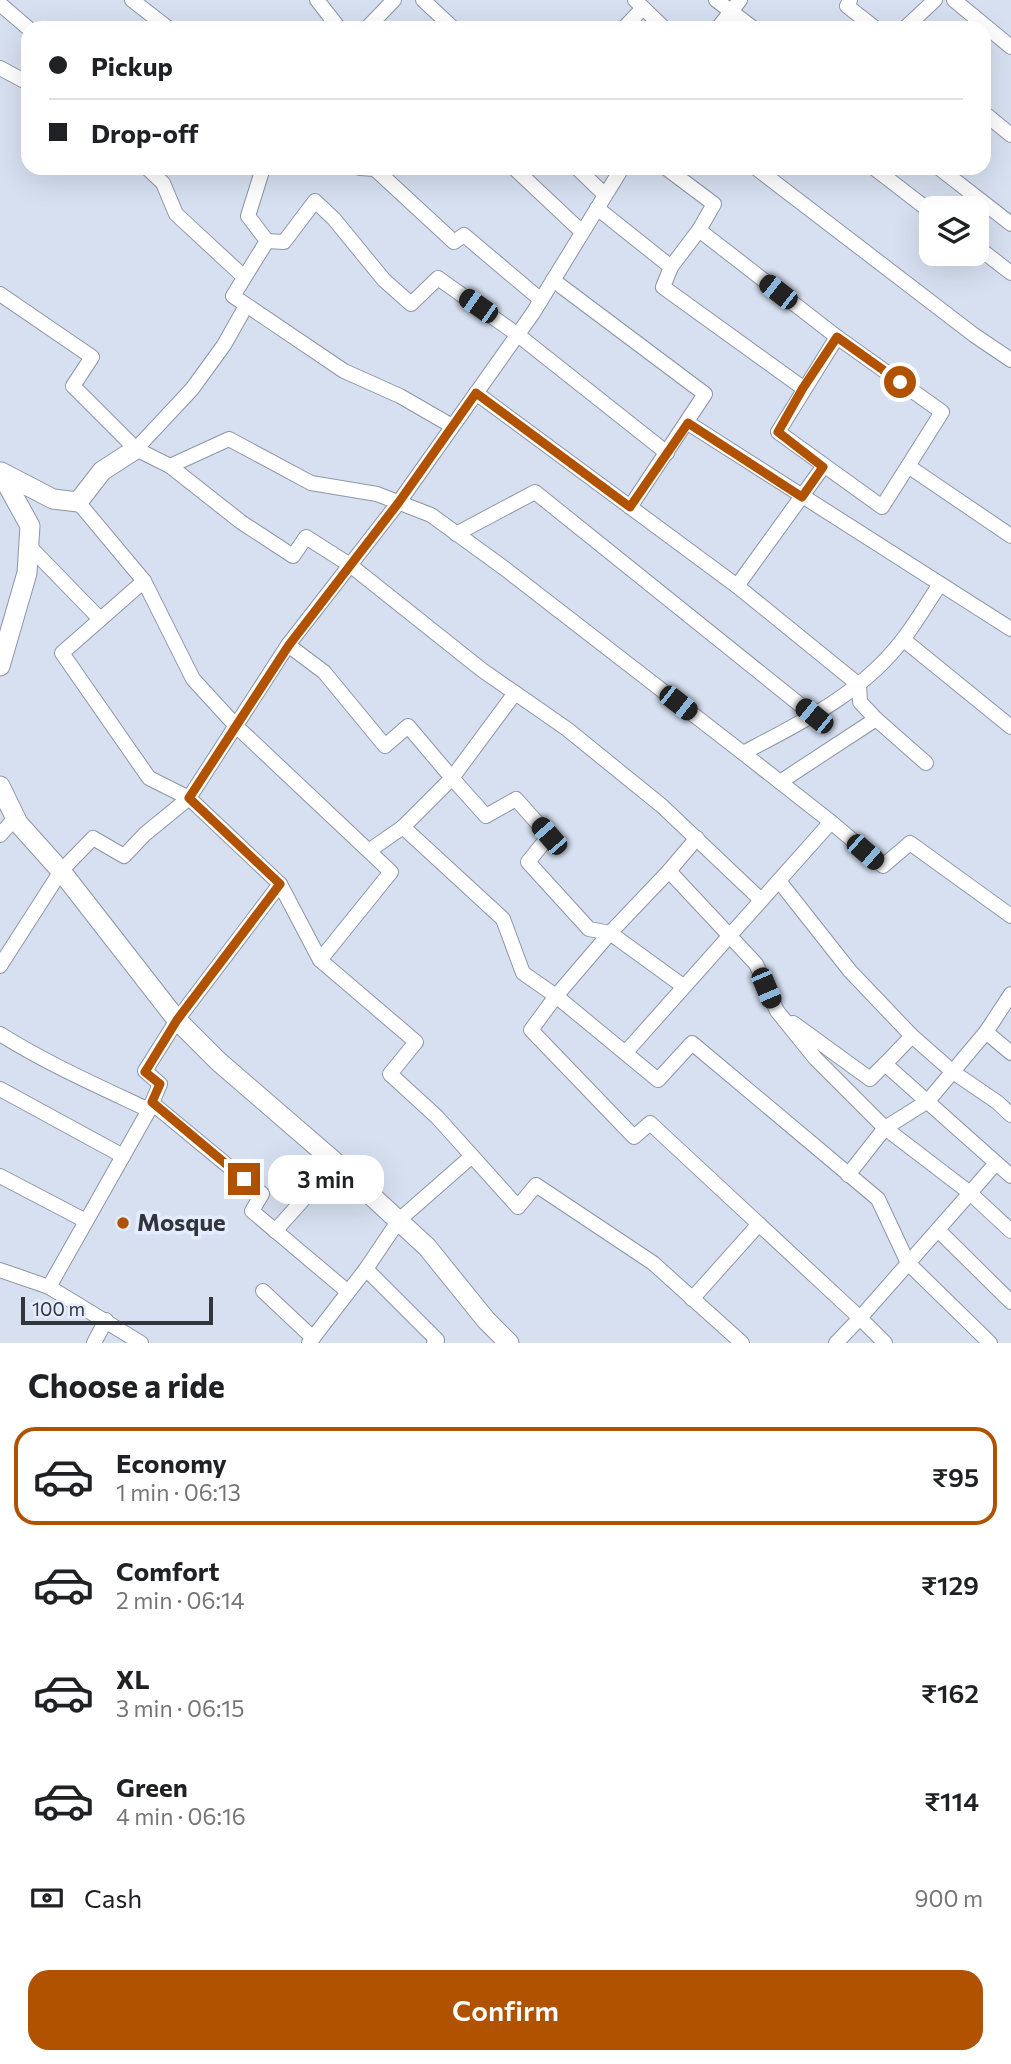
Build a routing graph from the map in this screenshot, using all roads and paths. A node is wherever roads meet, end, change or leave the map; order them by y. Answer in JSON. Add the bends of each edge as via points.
{"nodes":[{"id":1,"x":132,"y":0,"type":"edge"},
{"id":2,"x":317,"y":0,"type":"edge"},
{"id":3,"x":394,"y":0,"type":"edge"},
{"id":4,"x":423,"y":0,"type":"edge"},
{"id":5,"x":716,"y":0,"type":"edge"},
{"id":6,"x":850,"y":0,"type":"edge"},
{"id":7,"x":936,"y":0,"type":"edge"},
{"id":8,"x":954,"y":0,"type":"edge"},
{"id":9,"x":0,"y":4,"type":"edge"},
{"id":10,"x":639,"y":4,"type":"edge"},
{"id":11,"x":735,"y":6,"type":"edge"},
{"id":12,"x":21,"y":21,"type":"edge"},
{"id":13,"x":158,"y":21,"type":"edge"},
{"id":14,"x":334,"y":21,"type":"edge"},
{"id":15,"x":374,"y":21,"type":"edge"},
{"id":16,"x":446,"y":21,"type":"edge"},
{"id":17,"x":628,"y":21,"type":"edge"},
{"id":18,"x":657,"y":21,"type":"edge"},
{"id":19,"x":723,"y":21,"type":"edge"},
{"id":20,"x":747,"y":21,"type":"edge"},
{"id":21,"x":866,"y":21,"type":"edge"},
{"id":22,"x":913,"y":21,"type":"edge"},
{"id":23,"x":979,"y":21,"type":"edge"},
{"id":24,"x":991,"y":31,"type":"edge"},
{"id":25,"x":1011,"y":47,"type":"edge"},
{"id":26,"x":0,"y":68,"type":"edge"},
{"id":27,"x":21,"y":79,"type":"edge"},
{"id":28,"x":991,"y":119,"type":"edge"},
{"id":29,"x":1011,"y":135,"type":"edge"},
{"id":30,"x":154,"y":175,"type":"edge"},
{"id":31,"x":261,"y":175,"type":"edge"},
{"id":32,"x":381,"y":175,"type":"edge"},
{"id":33,"x":521,"y":175,"type":"edge"},
{"id":34,"x":584,"y":175,"type":"edge"},
{"id":35,"x":617,"y":175,"type":"edge"},
{"id":36,"x":675,"y":175,"type":"edge"},
{"id":37,"x":765,"y":175,"type":"edge"},
{"id":38,"x":883,"y":175,"type":"edge"},
{"id":39,"x":948,"y":175,"type":"edge"},
{"id":40,"x":604,"y":194,"type":"junction"},
{"id":41,"x":919,"y":203,"type":"edge"},
{"id":42,"x":597,"y":208,"type":"junction"},
{"id":43,"x":1011,"y":225,"type":"edge"},
{"id":44,"x":699,"y":230,"type":"junction"},
{"id":45,"x":582,"y":232,"type":"junction"},
{"id":46,"x":267,"y":242,"type":"junction"},
{"id":47,"x":989,"y":256,"type":"edge"},
{"id":48,"x":671,"y":267,"type":"junction"},
{"id":49,"x":1011,"y":272,"type":"edge"},
{"id":50,"x":244,"y":277,"type":"junction"},
{"id":51,"x":553,"y":280,"type":"junction"},
{"id":52,"x":0,"y":294,"type":"edge"},
{"id":53,"x":541,"y":300,"type":"junction"},
{"id":54,"x":246,"y":306,"type":"junction"},
{"id":55,"x":518,"y":335,"type":"junction"},
{"id":56,"x":837,"y":337,"type":"junction"},
{"id":57,"x":1011,"y":360,"type":"edge"},
{"id":58,"x":803,"y":388,"type":"junction"},
{"id":59,"x":476,"y":393,"type":"junction"},
{"id":60,"x":688,"y":423,"type":"junction"},
{"id":61,"x":452,"y":426,"type":"junction"},
{"id":62,"x":136,"y":449,"type":"junction"},
{"id":63,"x":667,"y":453,"type":"junction"},
{"id":64,"x":170,"y":466,"type":"junction"},
{"id":65,"x":908,"y":466,"type":"junction"},
{"id":66,"x":823,"y":467,"type":"junction"},
{"id":67,"x":1,"y":474,"type":"edge"},
{"id":68,"x":802,"y":497,"type":"junction"},
{"id":69,"x":78,"y":502,"type":"junction"},
{"id":70,"x":399,"y":502,"type":"junction"},
{"id":71,"x":630,"y":507,"type":"junction"},
{"id":72,"x":456,"y":534,"type":"junction"},
{"id":73,"x":1011,"y":536,"type":"edge"},
{"id":74,"x":29,"y":546,"type":"junction"},
{"id":75,"x":350,"y":565,"type":"junction"},
{"id":76,"x":144,"y":581,"type":"junction"},
{"id":77,"x":940,"y":584,"type":"junction"},
{"id":78,"x":737,"y":586,"type":"junction"},
{"id":79,"x":100,"y":619,"type":"junction"},
{"id":80,"x":1011,"y":629,"type":"edge"},
{"id":81,"x":904,"y":640,"type":"junction"},
{"id":82,"x":289,"y":645,"type":"junction"},
{"id":83,"x":0,"y":666,"type":"edge"},
{"id":84,"x":859,"y":685,"type":"junction"},
{"id":85,"x":515,"y":693,"type":"junction"},
{"id":86,"x":814,"y":716,"type":"junction"},
{"id":87,"x":876,"y":719,"type":"junction"},
{"id":88,"x":236,"y":726,"type":"junction"},
{"id":89,"x":1011,"y":727,"type":"edge"},
{"id":90,"x":743,"y":753,"type":"junction"},
{"id":91,"x":926,"y":763,"type":"dead end"},
{"id":92,"x":452,"y":778,"type":"junction"},
{"id":93,"x":780,"y":782,"type":"junction"},
{"id":94,"x":0,"y":786,"type":"edge"},
{"id":95,"x":189,"y":798,"type":"junction"},
{"id":96,"x":15,"y":818,"type":"junction"},
{"id":97,"x":831,"y":822,"type":"junction"},
{"id":98,"x":403,"y":827,"type":"junction"},
{"id":99,"x":0,"y":835,"type":"edge"},
{"id":100,"x":697,"y":838,"type":"junction"},
{"id":101,"x":370,"y":850,"type":"junction"},
{"id":102,"x":61,"y":871,"type":"junction"},
{"id":103,"x":669,"y":871,"type":"junction"},
{"id":104,"x":779,"y":881,"type":"junction"},
{"id":105,"x":280,"y":884,"type":"junction"},
{"id":106,"x":761,"y":900,"type":"junction"},
{"id":107,"x":1011,"y":916,"type":"edge"},
{"id":108,"x":610,"y":933,"type":"junction"},
{"id":109,"x":728,"y":936,"type":"junction"},
{"id":110,"x":320,"y":960,"type":"junction"},
{"id":111,"x":0,"y":966,"type":"edge"},
{"id":112,"x":683,"y":986,"type":"junction"},
{"id":113,"x":1011,"y":994,"type":"edge"},
{"id":114,"x":556,"y":996,"type":"junction"},
{"id":115,"x":777,"y":1011,"type":"junction"},
{"id":116,"x":177,"y":1020,"type":"junction"},
{"id":117,"x":986,"y":1032,"type":"junction"},
{"id":118,"x":0,"y":1034,"type":"edge"},
{"id":119,"x":912,"y":1035,"type":"junction"},
{"id":120,"x":1011,"y":1046,"type":"edge"},
{"id":121,"x":626,"y":1052,"type":"junction"},
{"id":122,"x":1011,"y":1053,"type":"edge"},
{"id":123,"x":885,"y":1064,"type":"junction"},
{"id":124,"x":953,"y":1072,"type":"junction"},
{"id":125,"x":870,"y":1079,"type":"junction"},
{"id":126,"x":0,"y":1089,"type":"edge"},
{"id":127,"x":855,"y":1098,"type":"junction"},
{"id":128,"x":928,"y":1101,"type":"junction"},
{"id":129,"x":150,"y":1106,"type":"junction"},
{"id":130,"x":1011,"y":1115,"type":"edge"},
{"id":131,"x":885,"y":1128,"type":"junction"},
{"id":132,"x":123,"y":1156,"type":"junction"},
{"id":133,"x":472,"y":1156,"type":"junction"},
{"id":134,"x":336,"y":1163,"type":"junction"},
{"id":135,"x":996,"y":1163,"type":"junction"},
{"id":136,"x":848,"y":1175,"type":"junction"},
{"id":137,"x":1011,"y":1175,"type":"edge"},
{"id":138,"x":0,"y":1176,"type":"edge"},
{"id":139,"x":970,"y":1193,"type":"junction"},
{"id":140,"x":399,"y":1220,"type":"junction"},
{"id":141,"x":86,"y":1221,"type":"junction"},
{"id":142,"x":759,"y":1224,"type":"junction"},
{"id":143,"x":938,"y":1230,"type":"junction"},
{"id":144,"x":275,"y":1231,"type":"junction"},
{"id":145,"x":1011,"y":1231,"type":"edge"},
{"id":146,"x":908,"y":1263,"type":"junction"},
{"id":147,"x":366,"y":1269,"type":"junction"},
{"id":148,"x":0,"y":1270,"type":"edge"},
{"id":149,"x":49,"y":1287,"type":"junction"},
{"id":150,"x":263,"y":1291,"type":"dead end"},
{"id":151,"x":348,"y":1292,"type":"junction"},
{"id":152,"x":692,"y":1299,"type":"junction"},
{"id":153,"x":1011,"y":1303,"type":"edge"},
{"id":154,"x":860,"y":1318,"type":"junction"},
{"id":155,"x":106,"y":1320,"type":"junction"},
{"id":156,"x":311,"y":1341,"type":"edge"},
{"id":157,"x":437,"y":1342,"type":"edge"},
{"id":158,"x":94,"y":1343,"type":"edge"},
{"id":159,"x":141,"y":1343,"type":"edge"},
{"id":160,"x":509,"y":1343,"type":"edge"},
{"id":161,"x":742,"y":1343,"type":"edge"},
{"id":162,"x":836,"y":1343,"type":"edge"},
{"id":163,"x":885,"y":1343,"type":"edge"},
{"id":164,"x":990,"y":1343,"type":"edge"}],
"edges":[{"from":1,"to":13,"type":"street"},
{"from":2,"to":14,"type":"street"},
{"from":3,"to":15,"type":"street"},
{"from":4,"to":16,"type":"street"},
{"from":5,"to":11,"type":"street"},
{"from":6,"to":21,"type":"street","via":[[847,6]]},
{"from":7,"to":22,"type":"street"},
{"from":8,"to":23,"type":"street"},
{"from":9,"to":12,"type":"street"},
{"from":10,"to":17,"type":"street"},
{"from":10,"to":18,"type":"street"},
{"from":11,"to":19,"type":"street"},
{"from":11,"to":20,"type":"street"},
{"from":24,"to":25,"type":"street"},
{"from":26,"to":27,"type":"street"},
{"from":28,"to":29,"type":"street"},
{"from":30,"to":50,"type":"street","via":[[163,183],[176,214]]},
{"from":31,"to":46,"type":"street","via":[[248,216]]},
{"from":32,"to":53,"type":"street","via":[[454,242],[464,235]]},
{"from":33,"to":45,"type":"street"},
{"from":34,"to":40,"type":"street"},
{"from":35,"to":40,"type":"street"},
{"from":36,"to":44,"type":"street","via":[[714,204]]},
{"from":37,"to":57,"type":"street"},
{"from":38,"to":41,"type":"street"},
{"from":39,"to":43,"type":"street"},
{"from":40,"to":42,"type":"street"},
{"from":42,"to":45,"type":"street"},
{"from":42,"to":48,"type":"street"},
{"from":44,"to":48,"type":"street"},
{"from":44,"to":56,"type":"street"},
{"from":45,"to":51,"type":"street"},
{"from":46,"to":50,"type":"street"},
{"from":46,"to":55,"type":"street","via":[[284,242],[315,201],[384,281],[411,304],[438,278]]},
{"from":47,"to":49,"type":"street"},
{"from":48,"to":58,"type":"street","via":[[663,287]]},
{"from":50,"to":54,"type":"street","via":[[233,296]]},
{"from":51,"to":53,"type":"street"},
{"from":51,"to":60,"type":"street","via":[[705,394]]},
{"from":52,"to":62,"type":"street","via":[[92,357],[73,386]]},
{"from":53,"to":55,"type":"street"},
{"from":54,"to":61,"type":"street","via":[[344,371]]},
{"from":54,"to":62,"type":"street","via":[[191,389]]},
{"from":55,"to":59,"type":"street"},
{"from":55,"to":63,"type":"street"},
{"from":56,"to":58,"type":"street"},
{"from":56,"to":65,"type":"street","via":[[942,412]]},
{"from":58,"to":66,"type":"street","via":[[778,432]]},
{"from":59,"to":61,"type":"street"},
{"from":59,"to":71,"type":"street"},
{"from":60,"to":63,"type":"street"},
{"from":60,"to":68,"type":"street"},
{"from":61,"to":70,"type":"street"},
{"from":62,"to":64,"type":"street"},
{"from":62,"to":69,"type":"street","via":[[102,471]]},
{"from":63,"to":71,"type":"street"},
{"from":64,"to":70,"type":"street","via":[[229,439],[311,483]]},
{"from":64,"to":75,"type":"street","via":[[293,556],[306,537]]},
{"from":65,"to":66,"type":"street","via":[[882,507]]},
{"from":65,"to":73,"type":"street"},
{"from":66,"to":68,"type":"street"},
{"from":67,"to":69,"type":"street","via":[[53,499]]},
{"from":67,"to":74,"type":"street","via":[[30,526]]},
{"from":68,"to":77,"type":"street"},
{"from":68,"to":78,"type":"street"},
{"from":69,"to":76,"type":"street"},
{"from":70,"to":72,"type":"street","via":[[431,515]]},
{"from":70,"to":75,"type":"street"},
{"from":71,"to":78,"type":"street"},
{"from":72,"to":86,"type":"street","via":[[535,492]]},
{"from":72,"to":90,"type":"street"},
{"from":74,"to":79,"type":"street"},
{"from":74,"to":83,"type":"street","via":[[27,573]]},
{"from":75,"to":82,"type":"street"},
{"from":75,"to":85,"type":"street"},
{"from":76,"to":79,"type":"street"},
{"from":76,"to":88,"type":"street","via":[[193,680]]},
{"from":77,"to":80,"type":"street"},
{"from":77,"to":81,"type":"street"},
{"from":78,"to":84,"type":"street"},
{"from":79,"to":95,"type":"street","via":[[62,653],[149,778]]},
{"from":81,"to":84,"type":"street"},
{"from":81,"to":89,"type":"street"},
{"from":82,"to":88,"type":"street"},
{"from":82,"to":92,"type":"street","via":[[324,672],[385,746],[408,726]]},
{"from":84,"to":86,"type":"street"},
{"from":84,"to":87,"type":"street","via":[[860,702]]},
{"from":85,"to":92,"type":"street"},
{"from":85,"to":100,"type":"street","via":[[567,729]]},
{"from":86,"to":90,"type":"street"},
{"from":87,"to":91,"type":"street"},
{"from":87,"to":93,"type":"street"},
{"from":88,"to":95,"type":"street"},
{"from":88,"to":101,"type":"street"},
{"from":90,"to":93,"type":"street"},
{"from":92,"to":98,"type":"street"},
{"from":92,"to":108,"type":"street","via":[[486,816],[516,799],[549,836],[528,862],[589,929]]},
{"from":93,"to":97,"type":"street"},
{"from":94,"to":96,"type":"street"},
{"from":95,"to":102,"type":"street","via":[[124,856],[93,838]]},
{"from":95,"to":105,"type":"street"},
{"from":96,"to":99,"type":"street"},
{"from":96,"to":102,"type":"street"},
{"from":97,"to":104,"type":"street"},
{"from":97,"to":107,"type":"street","via":[[883,866],[910,843]]},
{"from":98,"to":101,"type":"street"},
{"from":98,"to":114,"type":"street","via":[[503,919],[523,973]]},
{"from":100,"to":103,"type":"street"},
{"from":100,"to":106,"type":"street"},
{"from":101,"to":110,"type":"street","via":[[391,872]]},
{"from":102,"to":111,"type":"street"},
{"from":102,"to":116,"type":"street"},
{"from":103,"to":108,"type":"street"},
{"from":103,"to":109,"type":"street"},
{"from":104,"to":106,"type":"street"},
{"from":104,"to":119,"type":"street","via":[[850,971]]},
{"from":105,"to":110,"type":"street"},
{"from":105,"to":116,"type":"street"},
{"from":106,"to":109,"type":"street"},
{"from":108,"to":112,"type":"street"},
{"from":108,"to":114,"type":"street"},
{"from":109,"to":112,"type":"street"},
{"from":109,"to":115,"type":"street","via":[[757,964]]},
{"from":110,"to":133,"type":"street","via":[[416,1042],[390,1074]]},
{"from":112,"to":121,"type":"street"},
{"from":113,"to":117,"type":"street"},
{"from":114,"to":121,"type":"street"},
{"from":114,"to":142,"type":"street","via":[[531,1030],[634,1137],[650,1123]]},
{"from":115,"to":125,"type":"street"},
{"from":115,"to":127,"type":"street"},
{"from":116,"to":129,"type":"street","via":[[145,1072],[160,1084]]},
{"from":116,"to":134,"type":"street"},
{"from":117,"to":120,"type":"street"},
{"from":117,"to":122,"type":"street"},
{"from":117,"to":124,"type":"street"},
{"from":118,"to":129,"type":"street","via":[[76,1077]]},
{"from":119,"to":123,"type":"street"},
{"from":119,"to":124,"type":"street"},
{"from":121,"to":136,"type":"street","via":[[659,1080],[692,1043]]},
{"from":123,"to":125,"type":"street"},
{"from":123,"to":128,"type":"street"},
{"from":124,"to":128,"type":"street"},
{"from":124,"to":130,"type":"street"},
{"from":125,"to":127,"type":"street"},
{"from":126,"to":132,"type":"street"},
{"from":127,"to":131,"type":"street"},
{"from":128,"to":131,"type":"street"},
{"from":128,"to":135,"type":"street"},
{"from":129,"to":132,"type":"street"},
{"from":129,"to":144,"type":"street","via":[[262,1194],[252,1211]]},
{"from":131,"to":136,"type":"street"},
{"from":131,"to":139,"type":"street"},
{"from":132,"to":141,"type":"street"},
{"from":133,"to":140,"type":"street"},
{"from":133,"to":152,"type":"street","via":[[518,1207],[536,1185],[653,1263]]},
{"from":134,"to":140,"type":"street"},
{"from":134,"to":144,"type":"street"},
{"from":135,"to":137,"type":"street"},
{"from":135,"to":139,"type":"street"},
{"from":136,"to":146,"type":"street","via":[[878,1199]]},
{"from":138,"to":141,"type":"street"},
{"from":139,"to":143,"type":"street"},
{"from":139,"to":145,"type":"street"},
{"from":140,"to":147,"type":"street"},
{"from":140,"to":160,"type":"street"},
{"from":141,"to":149,"type":"street"},
{"from":142,"to":152,"type":"street"},
{"from":142,"to":154,"type":"street"},
{"from":143,"to":146,"type":"street"},
{"from":143,"to":153,"type":"street"},
{"from":144,"to":151,"type":"street"},
{"from":146,"to":154,"type":"street"},
{"from":146,"to":164,"type":"street"},
{"from":147,"to":151,"type":"street"},
{"from":147,"to":157,"type":"street"},
{"from":148,"to":149,"type":"street"},
{"from":149,"to":155,"type":"street"},
{"from":150,"to":156,"type":"street"},
{"from":151,"to":156,"type":"street"},
{"from":152,"to":161,"type":"street"},
{"from":154,"to":162,"type":"street"},
{"from":154,"to":163,"type":"street"},
{"from":155,"to":158,"type":"street"},
{"from":155,"to":159,"type":"street"}]}
